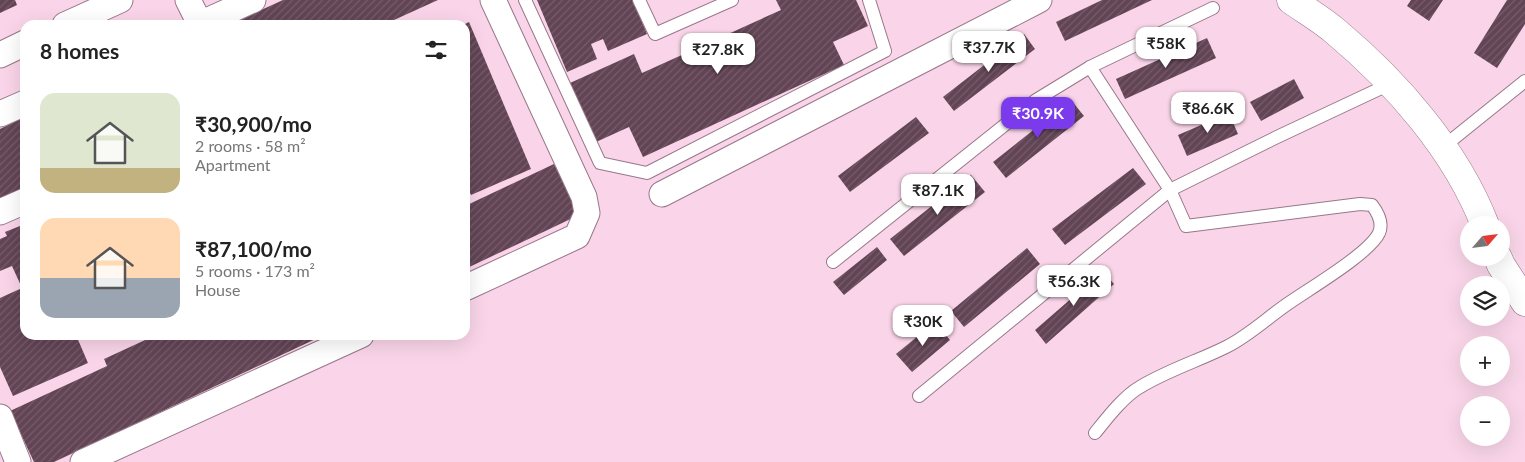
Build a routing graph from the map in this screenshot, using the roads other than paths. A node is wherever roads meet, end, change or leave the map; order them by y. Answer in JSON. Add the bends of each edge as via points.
{"nodes":[{"id":1,"x":120,"y":0,"type":"edge"},
{"id":2,"x":188,"y":0,"type":"edge"},
{"id":3,"x":253,"y":0,"type":"edge"},
{"id":4,"x":493,"y":0,"type":"edge"},
{"id":5,"x":525,"y":0,"type":"edge"},
{"id":6,"x":639,"y":0,"type":"edge"},
{"id":7,"x":732,"y":0,"type":"edge"},
{"id":8,"x":868,"y":0,"type":"edge"},
{"id":9,"x":1038,"y":0,"type":"edge"},
{"id":10,"x":1291,"y":0,"type":"edge"},
{"id":11,"x":1213,"y":8,"type":"dead end"},
{"id":12,"x":76,"y":20,"type":"edge"},
{"id":13,"x":197,"y":20,"type":"edge"},
{"id":14,"x":208,"y":20,"type":"edge"},
{"id":15,"x":20,"y":45,"type":"edge"},
{"id":16,"x":0,"y":54,"type":"edge"},
{"id":17,"x":1090,"y":67,"type":"junction"},
{"id":18,"x":1525,"y":81,"type":"edge"},
{"id":19,"x":1392,"y":83,"type":"junction"},
{"id":20,"x":20,"y":105,"type":"edge"},
{"id":21,"x":0,"y":114,"type":"edge"},
{"id":22,"x":1444,"y":148,"type":"junction"},
{"id":23,"x":1170,"y":190,"type":"junction"},
{"id":24,"x":662,"y":194,"type":"dead end"},
{"id":25,"x":20,"y":203,"type":"edge"},
{"id":26,"x":0,"y":212,"type":"edge"},
{"id":27,"x":1481,"y":216,"type":"edge"},
{"id":28,"x":833,"y":262,"type":"dead end"},
{"id":29,"x":1502,"y":266,"type":"edge"},
{"id":30,"x":470,"y":286,"type":"edge"},
{"id":31,"x":1525,"y":302,"type":"edge"},
{"id":32,"x":350,"y":340,"type":"edge"},
{"id":33,"x":919,"y":396,"type":"dead end"},
{"id":34,"x":0,"y":418,"type":"edge"},
{"id":35,"x":1095,"y":433,"type":"dead end"},
{"id":36,"x":18,"y":462,"type":"edge"},
{"id":37,"x":83,"y":462,"type":"edge"}],
"edges":[{"from":1,"to":12,"type":"street"},
{"from":2,"to":13,"type":"street"},
{"from":3,"to":14,"type":"street"},
{"from":4,"to":30,"type":"street","via":[[584,197],[587,213],[577,236]]},
{"from":5,"to":8,"type":"lane","via":[[600,163],[647,173],[885,51]]},
{"from":6,"to":7,"type":"lane","via":[[655,34]]},
{"from":9,"to":24,"type":"street"},
{"from":10,"to":19,"type":"main road","via":[[1334,30]]},
{"from":11,"to":17,"type":"lane"},
{"from":15,"to":16,"type":"street"},
{"from":17,"to":23,"type":"lane"},
{"from":17,"to":28,"type":"lane","via":[[1036,100]]},
{"from":18,"to":22,"type":"lane"},
{"from":19,"to":22,"type":"main road"},
{"from":19,"to":23,"type":"lane"},
{"from":20,"to":21,"type":"street"},
{"from":22,"to":27,"type":"main road","via":[[1463,176]]},
{"from":23,"to":33,"type":"lane"},
{"from":23,"to":35,"type":"lane","via":[[1186,226],[1360,204],[1372,205],[1380,216],[1379,232],[1363,252],[1257,328],[1138,388]]},
{"from":25,"to":26,"type":"street"},
{"from":29,"to":31,"type":"main road"},
{"from":32,"to":37,"type":"street"},
{"from":34,"to":36,"type":"street"}]}
